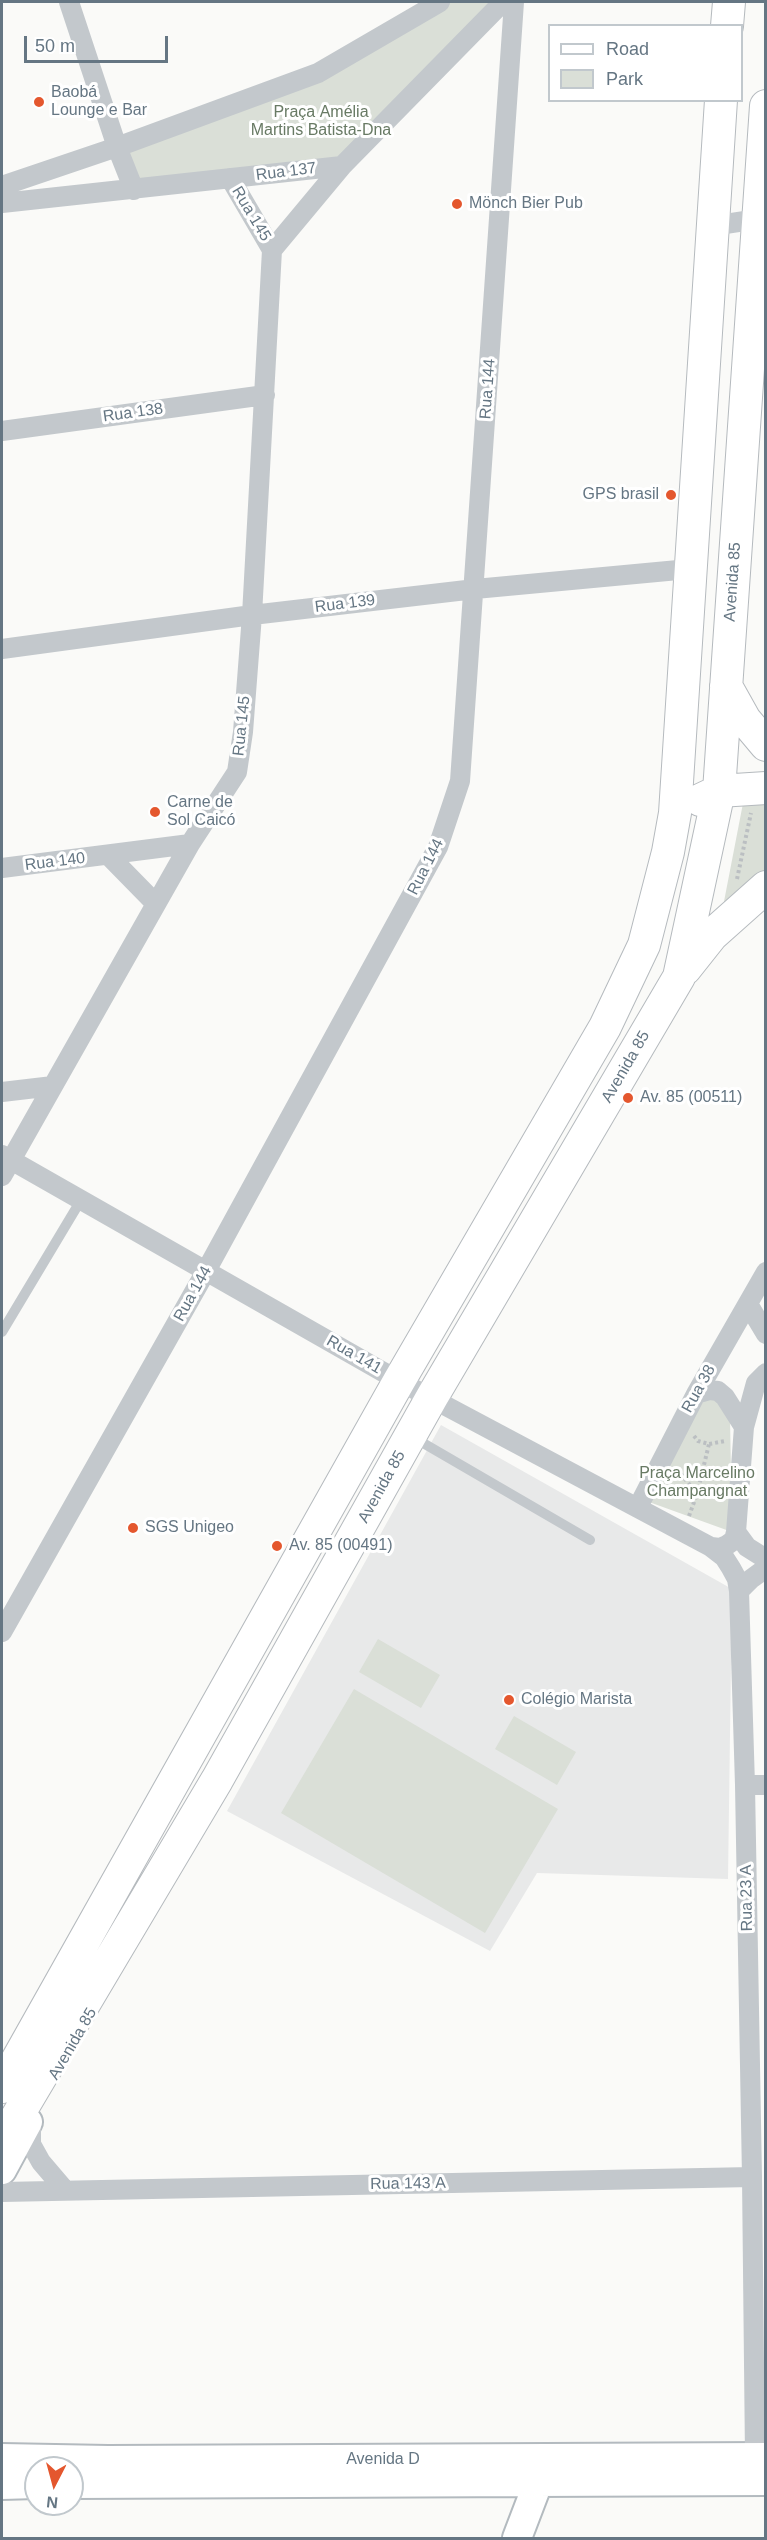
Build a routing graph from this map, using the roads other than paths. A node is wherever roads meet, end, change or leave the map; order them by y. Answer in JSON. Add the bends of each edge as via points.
{"nodes":[{"id":1,"x":69,"y":2,"type":"edge"},
{"id":2,"x":440,"y":2,"type":"edge"},
{"id":3,"x":503,"y":2,"type":"edge"},
{"id":4,"x":514,"y":2,"type":"edge"},
{"id":5,"x":729,"y":2,"type":"edge"},
{"id":6,"x":727,"y":24,"type":"edge"},
{"id":7,"x":721,"y":102,"type":"edge"},
{"id":8,"x":765,"y":106,"type":"edge"},
{"id":9,"x":765,"y":114,"type":"edge"},
{"id":10,"x":117,"y":147,"type":"junction"},
{"id":11,"x":342,"y":166,"type":"junction"},
{"id":12,"x":230,"y":178,"type":"junction"},
{"id":13,"x":2,"y":186,"type":"edge"},
{"id":14,"x":134,"y":190,"type":"junction"},
{"id":15,"x":2,"y":203,"type":"edge"},
{"id":16,"x":762,"y":217,"type":"edge"},
{"id":17,"x":712,"y":226,"type":"junction"},
{"id":18,"x":273,"y":250,"type":"junction"},
{"id":19,"x":265,"y":395,"type":"junction"},
{"id":20,"x":2,"y":431,"type":"edge"},
{"id":21,"x":689,"y":569,"type":"junction"},
{"id":22,"x":474,"y":589,"type":"junction"},
{"id":23,"x":252,"y":615,"type":"junction"},
{"id":24,"x":2,"y":649,"type":"edge"},
{"id":25,"x":726,"y":686,"type":"junction"},
{"id":26,"x":765,"y":745,"type":"edge"},
{"id":27,"x":719,"y":791,"type":"junction"},
{"id":28,"x":759,"y":798,"type":"edge"},
{"id":29,"x":675,"y":813,"type":"junction"},
{"id":30,"x":190,"y":844,"type":"junction"},
{"id":31,"x":108,"y":855,"type":"junction"},
{"id":32,"x":2,"y":868,"type":"edge"},
{"id":33,"x":750,"y":887,"type":"edge"},
{"id":34,"x":156,"y":904,"type":"junction"},
{"id":35,"x":679,"y":977,"type":"junction"},
{"id":36,"x":53,"y":1086,"type":"junction"},
{"id":37,"x":2,"y":1092,"type":"edge"},
{"id":38,"x":4,"y":1164,"type":"edge"},
{"id":39,"x":81,"y":1200,"type":"junction"},
{"id":40,"x":206,"y":1271,"type":"junction"},
{"id":41,"x":765,"y":1272,"type":"edge"},
{"id":42,"x":748,"y":1304,"type":"junction"},
{"id":43,"x":2,"y":1332,"type":"edge"},
{"id":44,"x":765,"y":1334,"type":"edge"},
{"id":45,"x":765,"y":1373,"type":"edge"},
{"id":46,"x":399,"y":1381,"type":"junction"},
{"id":47,"x":696,"y":1394,"type":"junction"},
{"id":48,"x":432,"y":1397,"type":"junction"},
{"id":49,"x":735,"y":1429,"type":"junction"},
{"id":50,"x":410,"y":1436,"type":"junction"},
{"id":51,"x":638,"y":1507,"type":"junction"},
{"id":52,"x":736,"y":1532,"type":"junction"},
{"id":53,"x":590,"y":1540,"type":"dead end"},
{"id":54,"x":711,"y":1547,"type":"junction"},
{"id":55,"x":765,"y":1559,"type":"edge"},
{"id":56,"x":765,"y":1568,"type":"edge"},
{"id":57,"x":739,"y":1592,"type":"junction"},
{"id":58,"x":2,"y":1632,"type":"edge"},
{"id":59,"x":745,"y":1785,"type":"junction"},
{"id":60,"x":765,"y":1785,"type":"edge"},
{"id":61,"x":110,"y":1892,"type":"junction"},
{"id":62,"x":136,"y":1916,"type":"junction"},
{"id":63,"x":2,"y":2062,"type":"edge"},
{"id":64,"x":2,"y":2087,"type":"edge"},
{"id":65,"x":31,"y":2117,"type":"junction"},
{"id":66,"x":2,"y":2142,"type":"edge"},
{"id":67,"x":2,"y":2170,"type":"edge"},
{"id":68,"x":759,"y":2175,"type":"edge"},
{"id":69,"x":64,"y":2189,"type":"junction"},
{"id":70,"x":2,"y":2192,"type":"edge"},
{"id":71,"x":760,"y":2328,"type":"edge"},
{"id":72,"x":2,"y":2458,"type":"edge"},
{"id":73,"x":762,"y":2465,"type":"edge"},
{"id":74,"x":534,"y":2471,"type":"junction"},
{"id":75,"x":2,"y":2484,"type":"edge"},
{"id":76,"x":24,"y":2484,"type":"edge"},
{"id":77,"x":84,"y":2484,"type":"edge"},
{"id":78,"x":516,"y":2538,"type":"edge"}],
"edges":[{"from":1,"to":10,"type":"street"},
{"from":2,"to":10,"type":"street","via":[[318,73]]},
{"from":3,"to":11,"type":"street"},
{"from":4,"to":22,"type":"street","name":"Rua 144"},
{"from":5,"to":6,"type":"main road"},
{"from":7,"to":17,"type":"main road"},
{"from":8,"to":9,"type":"main road","name":"Avenida 85"},
{"from":9,"to":16,"type":"main road","name":"Avenida 85"},
{"from":10,"to":13,"type":"street"},
{"from":10,"to":14,"type":"street"},
{"from":11,"to":12,"type":"street","name":"Rua 137"},
{"from":11,"to":18,"type":"street","name":"Rua 145"},
{"from":12,"to":14,"type":"street","name":"Rua 137"},
{"from":12,"to":18,"type":"street","name":"Rua 145"},
{"from":14,"to":15,"type":"street","name":"Rua 137"},
{"from":16,"to":17,"type":"street"},
{"from":16,"to":25,"type":"main road","name":"Avenida 85"},
{"from":17,"to":21,"type":"main road"},
{"from":18,"to":19,"type":"street","name":"Rua 145"},
{"from":19,"to":20,"type":"street","name":"Rua 138"},
{"from":19,"to":23,"type":"street","name":"Rua 145"},
{"from":21,"to":22,"type":"street","name":"Rua 139"},
{"from":21,"to":29,"type":"main road"},
{"from":22,"to":23,"type":"street","name":"Rua 139"},
{"from":22,"to":40,"type":"street","name":"Rua 144","via":[[460,781],[438,847]]},
{"from":23,"to":24,"type":"street","name":"Rua 139"},
{"from":23,"to":30,"type":"street","name":"Rua 145","via":[[237,772]]},
{"from":25,"to":26,"type":"main road"},
{"from":25,"to":27,"type":"main road","name":"Avenida 85"},
{"from":27,"to":28,"type":"main road"},
{"from":27,"to":29,"type":"main road"},
{"from":27,"to":35,"type":"main road","name":"Avenida 85"},
{"from":29,"to":46,"type":"main road","via":[[644,945],[605,1027]]},
{"from":30,"to":31,"type":"street","name":"Rua 140"},
{"from":30,"to":34,"type":"street","name":"Rua 145"},
{"from":31,"to":32,"type":"street","name":"Rua 140"},
{"from":31,"to":34,"type":"street","name":"Rua 140"},
{"from":33,"to":35,"type":"main road"},
{"from":34,"to":36,"type":"street","name":"Rua 145"},
{"from":35,"to":48,"type":"main road","name":"Avenida 85"},
{"from":36,"to":37,"type":"street"},
{"from":36,"to":38,"type":"street","name":"Rua 145"},
{"from":38,"to":39,"type":"street","name":"Rua 141"},
{"from":39,"to":40,"type":"street","name":"Rua 141"},
{"from":39,"to":43,"type":"lane"},
{"from":40,"to":46,"type":"street","name":"Rua 141"},
{"from":40,"to":58,"type":"street","name":"Rua 144"},
{"from":41,"to":42,"type":"street","name":"Rua 38"},
{"from":42,"to":44,"type":"street"},
{"from":42,"to":47,"type":"street","name":"Rua 38"},
{"from":45,"to":49,"type":"street","via":[[756,1383]]},
{"from":46,"to":48,"type":"street","name":"Rua 141"},
{"from":46,"to":61,"type":"main road"},
{"from":47,"to":49,"type":"street","via":[[710,1390],[725,1397]]},
{"from":47,"to":51,"type":"street","name":"Rua 38"},
{"from":48,"to":50,"type":"main road","name":"Avenida 85"},
{"from":48,"to":51,"type":"street","name":"Rua 141"},
{"from":49,"to":52,"type":"street"},
{"from":50,"to":53,"type":"lane"},
{"from":50,"to":62,"type":"main road","name":"Avenida 85"},
{"from":51,"to":54,"type":"street","name":"Rua 141"},
{"from":52,"to":54,"type":"street","via":[[728,1545]]},
{"from":52,"to":55,"type":"street","via":[[747,1547]]},
{"from":54,"to":57,"type":"street","name":"Rua 23 A","via":[[724,1557],[737,1579]]},
{"from":56,"to":57,"type":"street"},
{"from":57,"to":59,"type":"street","name":"Rua 23 A"},
{"from":59,"to":60,"type":"street"},
{"from":59,"to":68,"type":"street","name":"Rua 23 A"},
{"from":61,"to":63,"type":"main road","via":[[75,1932]]},
{"from":61,"to":64,"type":"main road"},
{"from":62,"to":65,"type":"main road","name":"Avenida 85","via":[[128,1950]]},
{"from":62,"to":66,"type":"main road","name":"Avenida 85"},
{"from":65,"to":67,"type":"main road","name":"Avenida 85"},
{"from":65,"to":69,"type":"street","via":[[31,2144]]},
{"from":68,"to":69,"type":"street","name":"Rua 143 A"},
{"from":68,"to":71,"type":"street","name":"Rua 23 A"},
{"from":69,"to":70,"type":"street","name":"Rua 143 A"},
{"from":71,"to":73,"type":"street","name":"Rua 23 A"},
{"from":72,"to":74,"type":"main road","name":"Avenida D"},
{"from":73,"to":74,"type":"main road","name":"Avenida D"},
{"from":74,"to":77,"type":"main road","name":"Avenida D"},
{"from":74,"to":78,"type":"main road"},
{"from":75,"to":76,"type":"main road"}]}
